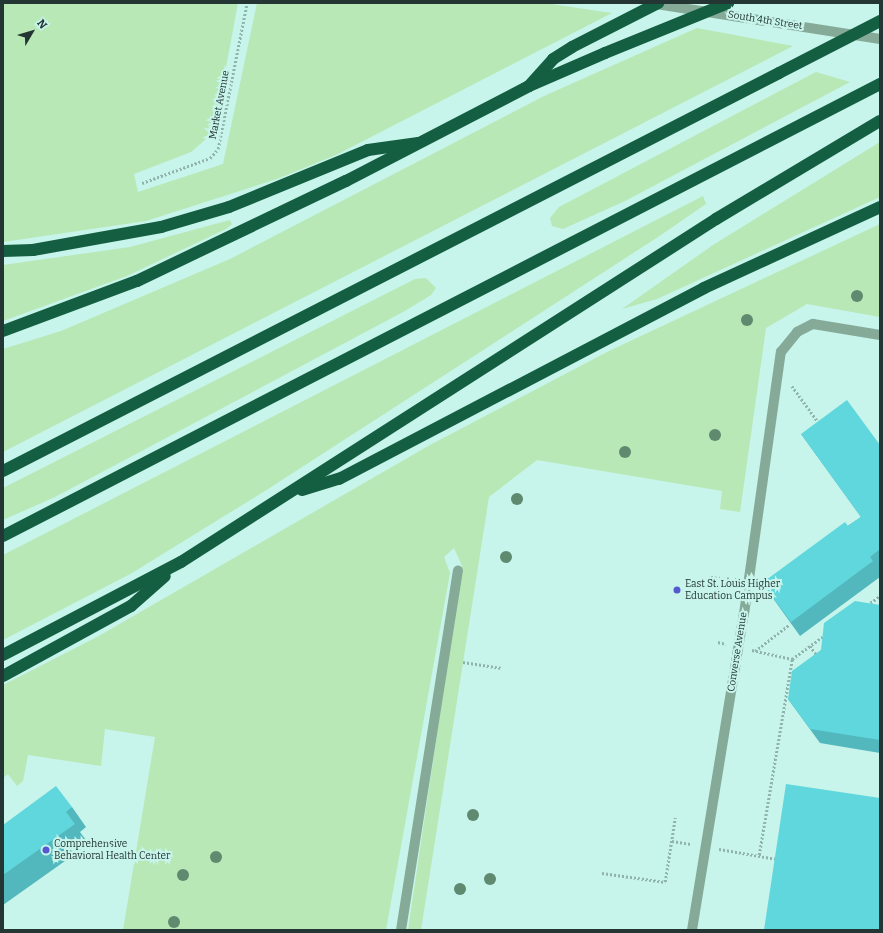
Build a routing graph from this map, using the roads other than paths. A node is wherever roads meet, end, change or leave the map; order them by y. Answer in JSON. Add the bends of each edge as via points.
{"nodes":[{"id":1,"x":650,"y":3,"type":"edge"},
{"id":2,"x":658,"y":3,"type":"edge"},
{"id":3,"x":728,"y":3,"type":"edge"},
{"id":4,"x":880,"y":21,"type":"edge"},
{"id":5,"x":880,"y":39,"type":"edge"},
{"id":6,"x":529,"y":86,"type":"junction"},
{"id":7,"x":875,"y":87,"type":"edge"},
{"id":8,"x":880,"y":122,"type":"edge"},
{"id":9,"x":422,"y":142,"type":"junction"},
{"id":10,"x":880,"y":207,"type":"edge"},
{"id":11,"x":3,"y":251,"type":"edge"},
{"id":12,"x":3,"y":331,"type":"edge"},
{"id":13,"x":880,"y":335,"type":"edge"},
{"id":14,"x":3,"y":471,"type":"edge"},
{"id":15,"x":286,"y":496,"type":"junction"},
{"id":16,"x":3,"y":536,"type":"edge"},
{"id":17,"x":181,"y":562,"type":"junction"},
{"id":18,"x":458,"y":570,"type":"dead end"},
{"id":19,"x":3,"y":655,"type":"edge"},
{"id":20,"x":3,"y":676,"type":"edge"},
{"id":21,"x":401,"y":930,"type":"edge"},
{"id":22,"x":692,"y":930,"type":"edge"}],
"edges":[{"from":1,"to":5,"type":"street","name":"South 4th Street"},
{"from":2,"to":6,"type":"highway","bridge":true,"via":[[572,46],[553,59]]},
{"from":3,"to":6,"type":"highway","bridge":true},
{"from":4,"to":14,"type":"highway","bridge":true},
{"from":6,"to":9,"type":"highway"},
{"from":7,"to":16,"type":"highway"},
{"from":8,"to":15,"type":"highway","via":[[716,219]]},
{"from":9,"to":11,"type":"highway","via":[[393,144],[229,207],[161,227],[48,248]]},
{"from":9,"to":12,"type":"highway","via":[[137,281]]},
{"from":10,"to":15,"type":"highway","via":[[704,288],[339,479]]},
{"from":13,"to":22,"type":"street","name":"Converse Avenue","via":[[813,324],[797,332],[781,352],[738,647]]},
{"from":15,"to":17,"type":"highway"},
{"from":17,"to":19,"type":"highway"},
{"from":17,"to":20,"type":"highway","via":[[131,606]]},
{"from":18,"to":21,"type":"street"}]}
